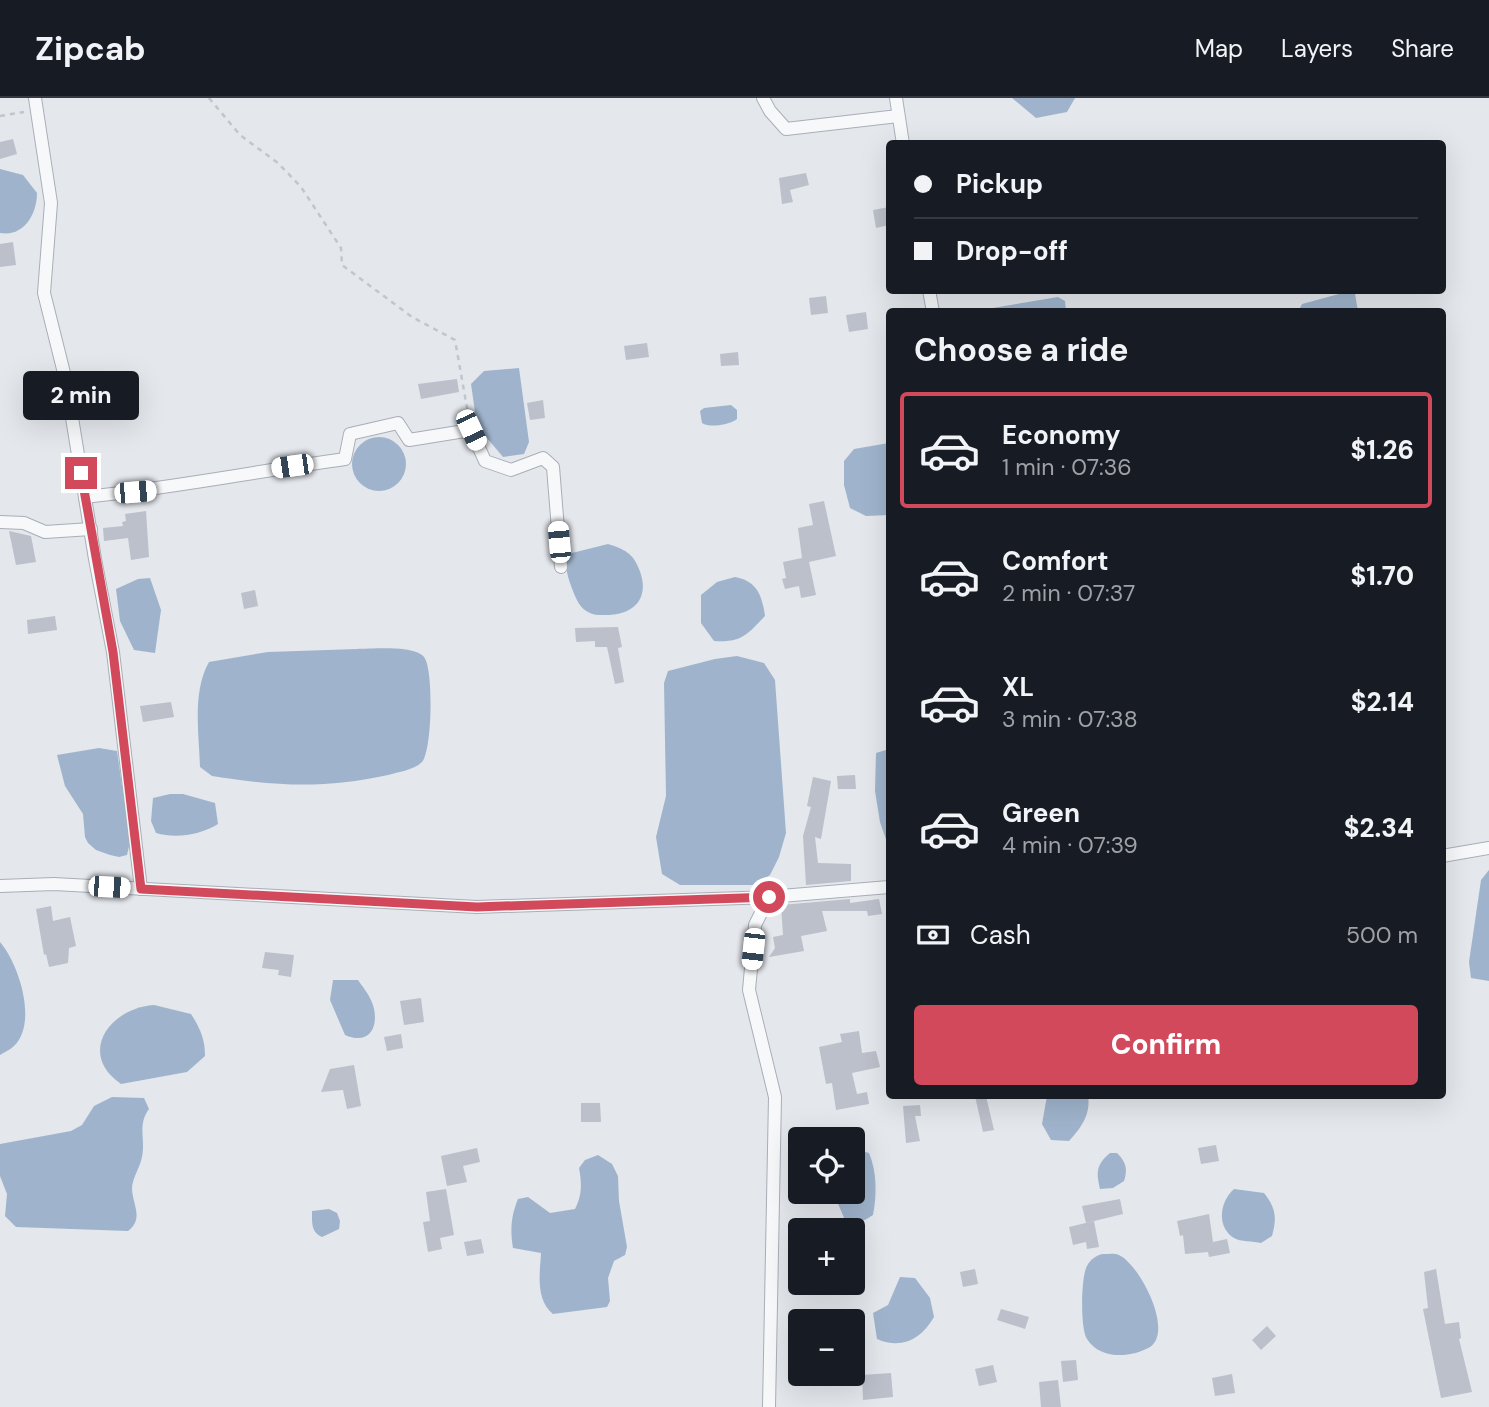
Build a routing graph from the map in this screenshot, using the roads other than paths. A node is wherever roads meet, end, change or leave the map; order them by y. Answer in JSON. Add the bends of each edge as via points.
{"nodes":[{"id":1,"x":763,"y":98,"type":"edge"},
{"id":2,"x":896,"y":98,"type":"edge"},
{"id":3,"x":36,"y":104,"type":"edge"},
{"id":4,"x":898,"y":116,"type":"junction"},
{"id":5,"x":903,"y":140,"type":"edge"},
{"id":6,"x":85,"y":496,"type":"junction"},
{"id":7,"x":0,"y":522,"type":"edge"},
{"id":8,"x":91,"y":529,"type":"junction"},
{"id":9,"x":562,"y":567,"type":"dead end"},
{"id":10,"x":1489,"y":848,"type":"edge"},
{"id":11,"x":1446,"y":855,"type":"edge"},
{"id":12,"x":0,"y":886,"type":"edge"},
{"id":13,"x":886,"y":887,"type":"edge"},
{"id":14,"x":141,"y":889,"type":"junction"},
{"id":15,"x":769,"y":897,"type":"junction"},
{"id":16,"x":769,"y":1407,"type":"edge"}],
"edges":[{"from":1,"to":4,"type":"street","via":[[786,129]]},
{"from":2,"to":4,"type":"street"},
{"from":3,"to":6,"type":"street","via":[[51,203],[44,293]]},
{"from":4,"to":5,"type":"street"},
{"from":6,"to":8,"type":"street"},
{"from":6,"to":9,"type":"street","via":[[160,489],[345,459],[350,434],[398,423],[409,440],[471,430],[485,461],[511,470],[543,458],[553,467]]},
{"from":7,"to":8,"type":"street","via":[[24,523],[45,532]]},
{"from":8,"to":14,"type":"street","via":[[113,652]]},
{"from":10,"to":11,"type":"street"},
{"from":12,"to":14,"type":"street"},
{"from":13,"to":15,"type":"street"},
{"from":14,"to":15,"type":"street","via":[[477,907]]},
{"from":15,"to":16,"type":"street","via":[[755,925],[749,989],[775,1097]]}]}
